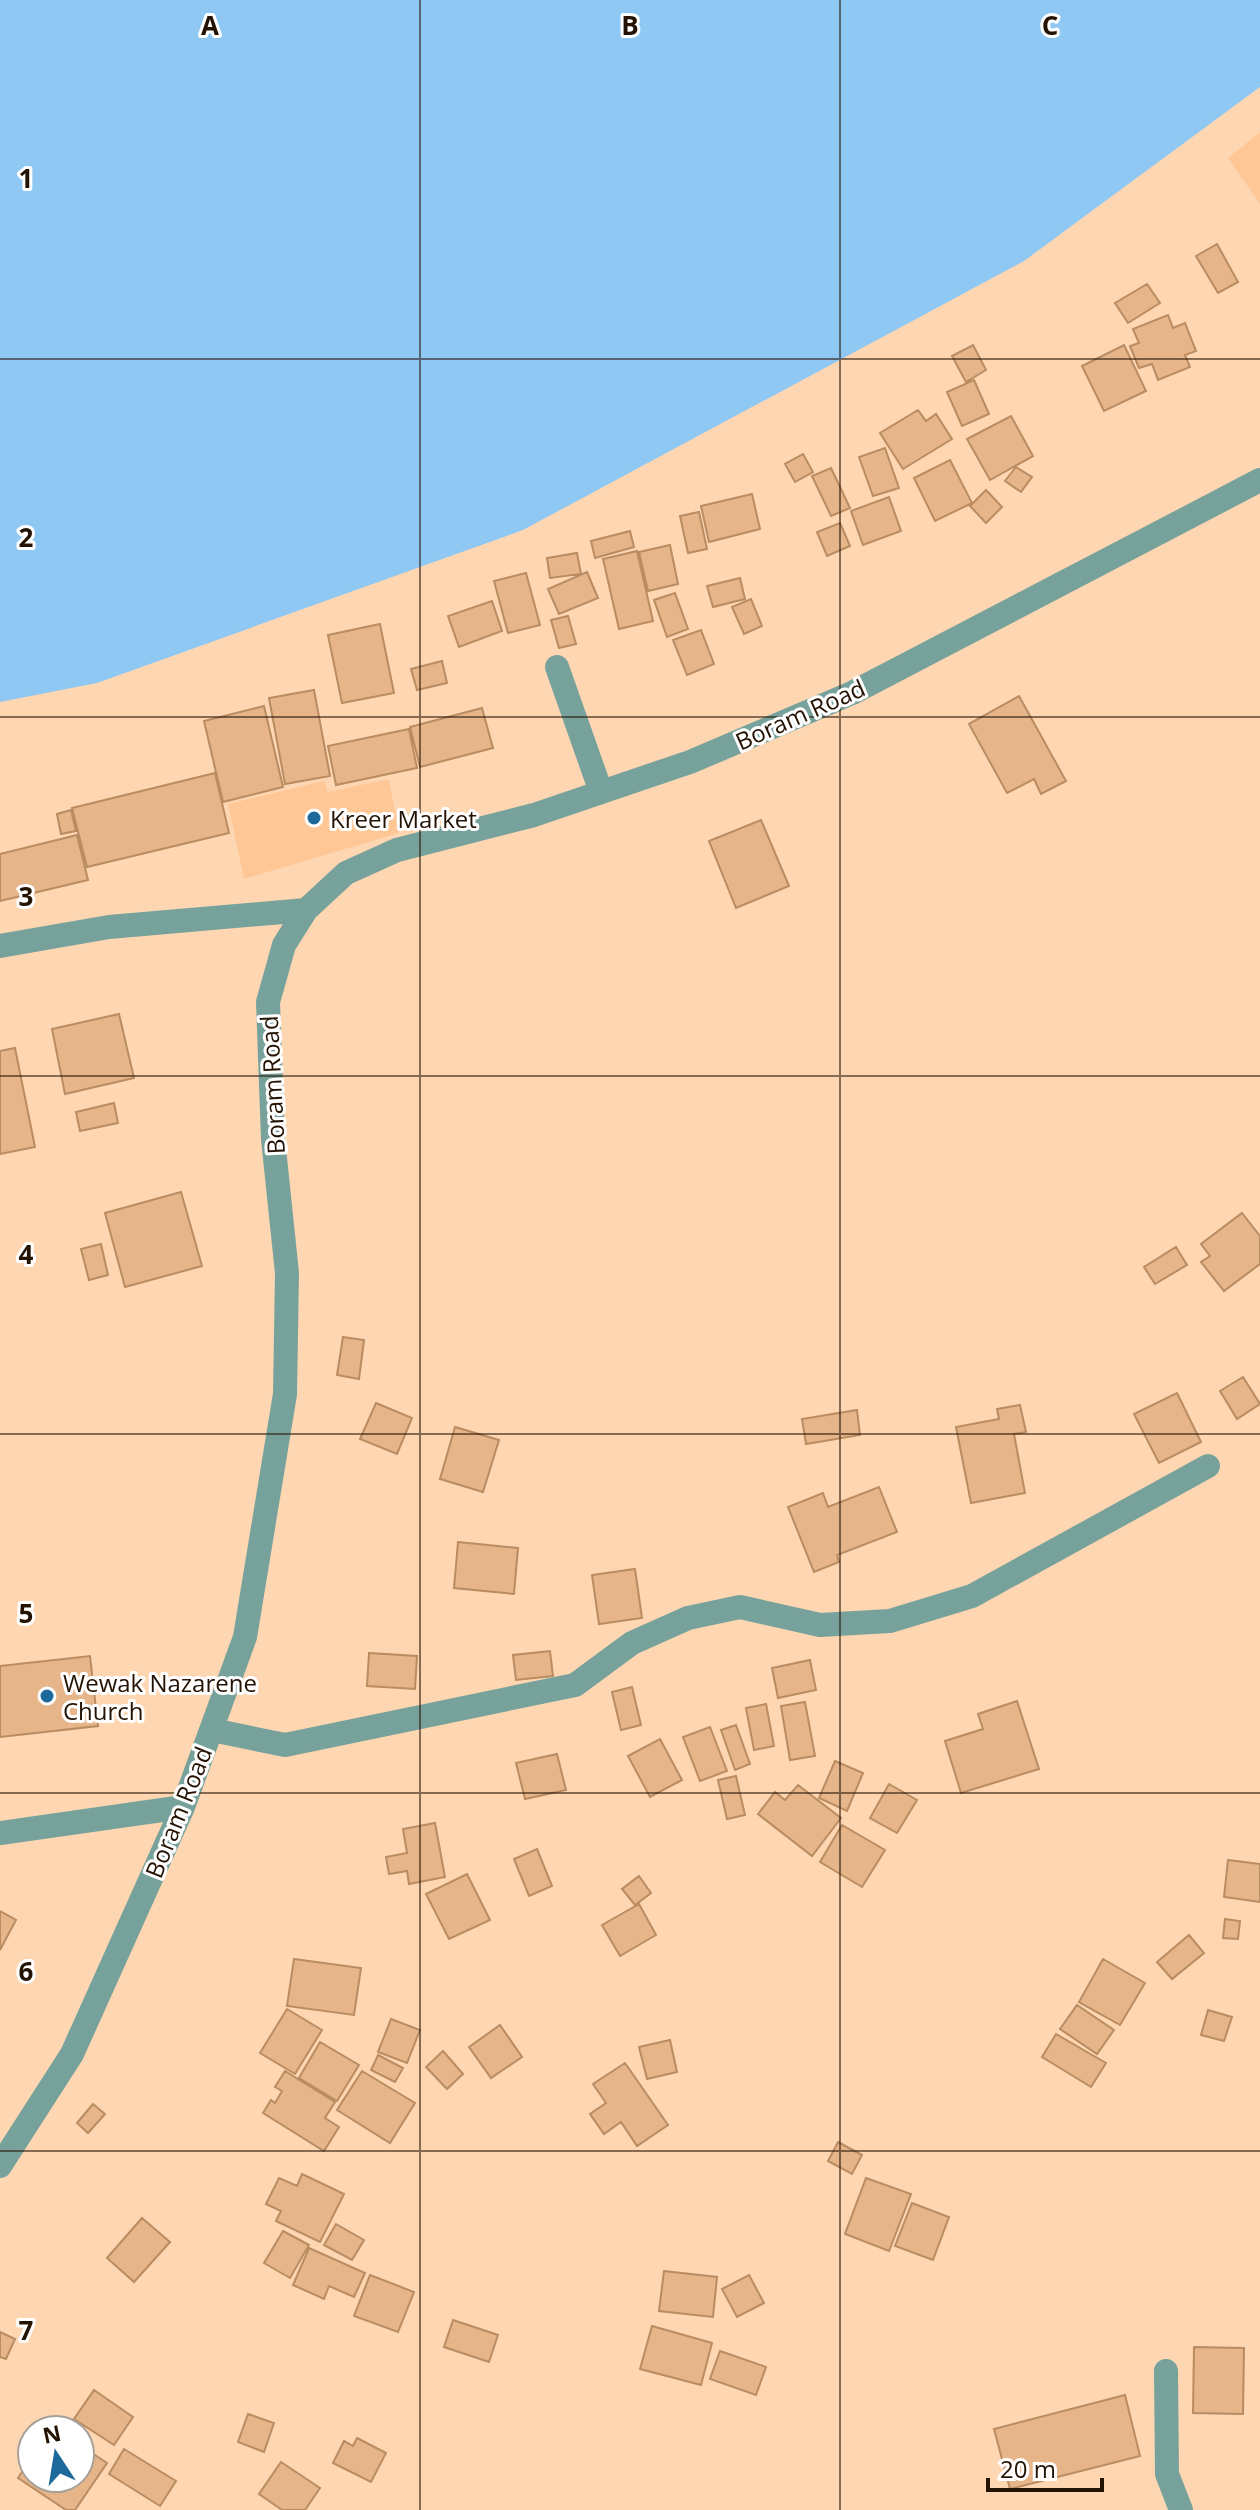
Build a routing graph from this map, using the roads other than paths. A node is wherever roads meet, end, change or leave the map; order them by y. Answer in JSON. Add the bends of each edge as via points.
{"nodes":[{"id":1,"x":1260,"y":480,"type":"edge"},
{"id":2,"x":557,"y":667,"type":"dead end"},
{"id":3,"x":601,"y":792,"type":"junction"},
{"id":4,"x":306,"y":910,"type":"junction"},
{"id":5,"x":0,"y":946,"type":"edge"},
{"id":6,"x":1208,"y":1466,"type":"dead end"},
{"id":7,"x":212,"y":1730,"type":"junction"},
{"id":8,"x":183,"y":1807,"type":"junction"},
{"id":9,"x":0,"y":1833,"type":"edge"},
{"id":10,"x":0,"y":2166,"type":"edge"},
{"id":11,"x":1166,"y":2371,"type":"dead end"},
{"id":12,"x":1181,"y":2510,"type":"edge"}],
"edges":[{"from":1,"to":3,"type":"street","name":"Boram Road","via":[[852,693],[690,762]]},
{"from":2,"to":3,"type":"street"},
{"from":3,"to":4,"type":"street","name":"Boram Road","via":[[397,850],[346,873]]},
{"from":4,"to":5,"type":"street","via":[[109,927]]},
{"from":4,"to":7,"type":"street","name":"Boram Road","via":[[284,945],[268,1002],[273,1139],[287,1273],[285,1394],[245,1637]]},
{"from":6,"to":7,"type":"street","via":[[972,1596],[890,1621],[820,1625],[740,1607],[688,1618],[632,1643],[575,1685],[285,1745]]},
{"from":7,"to":8,"type":"street","name":"Boram Road"},
{"from":8,"to":9,"type":"street"},
{"from":8,"to":10,"type":"street","name":"Boram Road","via":[[72,2054]]},
{"from":11,"to":12,"type":"street","via":[[1167,2474]]}]}
